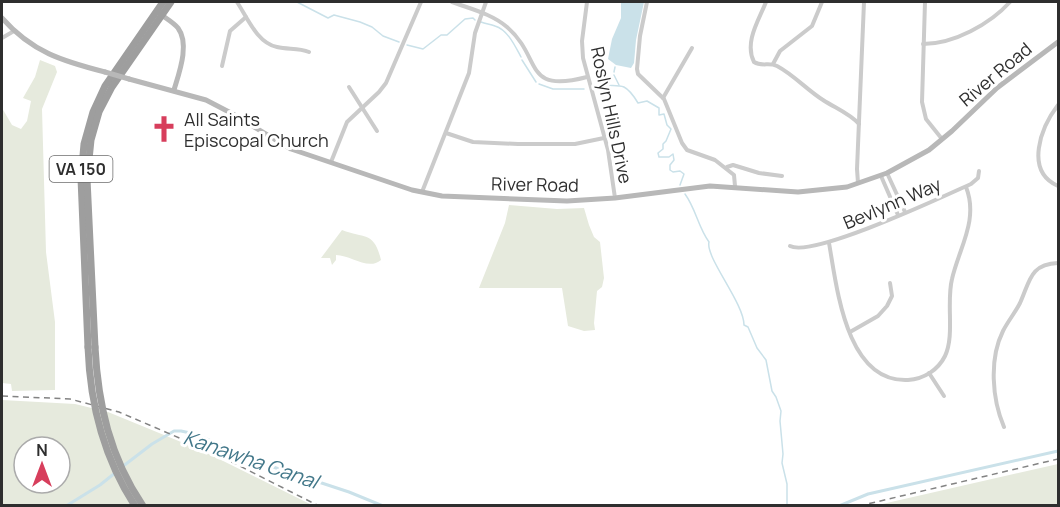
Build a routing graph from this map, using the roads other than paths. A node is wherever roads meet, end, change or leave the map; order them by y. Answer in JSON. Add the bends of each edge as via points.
{"nodes":[{"id":1,"x":163,"y":2,"type":"edge"},
{"id":2,"x":171,"y":2,"type":"edge"},
{"id":3,"x":237,"y":2,"type":"edge"},
{"id":4,"x":421,"y":2,"type":"edge"},
{"id":5,"x":452,"y":2,"type":"edge"},
{"id":6,"x":486,"y":2,"type":"edge"},
{"id":7,"x":587,"y":2,"type":"edge"},
{"id":8,"x":647,"y":2,"type":"edge"},
{"id":9,"x":822,"y":2,"type":"edge"},
{"id":10,"x":864,"y":2,"type":"edge"},
{"id":11,"x":925,"y":2,"type":"edge"},
{"id":12,"x":1010,"y":2,"type":"edge"},
{"id":13,"x":765,"y":3,"type":"edge"},
{"id":14,"x":159,"y":13,"type":"junction"},
{"id":15,"x":482,"y":13,"type":"junction"},
{"id":16,"x":246,"y":17,"type":"junction"},
{"id":17,"x":2,"y":18,"type":"edge"},
{"id":18,"x":14,"y":31,"type":"junction"},
{"id":19,"x":2,"y":38,"type":"edge"},
{"id":20,"x":1059,"y":42,"type":"edge"},
{"id":21,"x":923,"y":44,"type":"junction"},
{"id":22,"x":692,"y":48,"type":"dead end"},
{"id":23,"x":309,"y":52,"type":"dead end"},
{"id":24,"x":773,"y":64,"type":"junction"},
{"id":25,"x":222,"y":66,"type":"dead end"},
{"id":26,"x":587,"y":76,"type":"junction"},
{"id":27,"x":349,"y":87,"type":"dead end"},
{"id":28,"x":174,"y":90,"type":"junction"},
{"id":29,"x":663,"y":98,"type":"junction"},
{"id":30,"x":1059,"y":105,"type":"edge"},
{"id":31,"x":363,"y":106,"type":"junction"},
{"id":32,"x":859,"y":124,"type":"junction"},
{"id":33,"x":377,"y":131,"type":"dead end"},
{"id":34,"x":446,"y":133,"type":"junction"},
{"id":35,"x":604,"y":138,"type":"junction"},
{"id":36,"x":942,"y":140,"type":"junction"},
{"id":37,"x":331,"y":163,"type":"junction"},
{"id":38,"x":727,"y":167,"type":"junction"},
{"id":39,"x":979,"y":171,"type":"dead end"},
{"id":40,"x":887,"y":173,"type":"junction"},
{"id":41,"x":782,"y":176,"type":"dead end"},
{"id":42,"x":881,"y":176,"type":"junction"},
{"id":43,"x":858,"y":184,"type":"junction"},
{"id":44,"x":735,"y":186,"type":"junction"},
{"id":45,"x":1059,"y":186,"type":"edge"},
{"id":46,"x":966,"y":187,"type":"junction"},
{"id":47,"x":422,"y":192,"type":"junction"},
{"id":48,"x":615,"y":198,"type":"junction"},
{"id":49,"x":905,"y":212,"type":"junction"},
{"id":50,"x":897,"y":215,"type":"junction"},
{"id":51,"x":829,"y":243,"type":"junction"},
{"id":52,"x":790,"y":246,"type":"dead end"},
{"id":53,"x":1059,"y":263,"type":"edge"},
{"id":54,"x":890,"y":284,"type":"dead end"},
{"id":55,"x":850,"y":332,"type":"junction"},
{"id":56,"x":91,"y":347,"type":"junction"},
{"id":57,"x":929,"y":373,"type":"junction"},
{"id":58,"x":944,"y":396,"type":"dead end"},
{"id":59,"x":1004,"y":427,"type":"dead end"},
{"id":60,"x":135,"y":506,"type":"edge"},
{"id":61,"x":143,"y":506,"type":"edge"}],
"edges":[{"from":1,"to":14,"type":"highway"},
{"from":2,"to":14,"type":"highway"},
{"from":3,"to":16,"type":"street"},
{"from":4,"to":31,"type":"street","via":[[386,83]]},
{"from":5,"to":15,"type":"street"},
{"from":6,"to":15,"type":"street"},
{"from":7,"to":26,"type":"street","name":"Roslyn Hills Drive","via":[[582,52]]},
{"from":8,"to":29,"type":"street","via":[[637,72]]},
{"from":9,"to":24,"type":"street","via":[[812,26],[780,51]]},
{"from":10,"to":32,"type":"street"},
{"from":11,"to":21,"type":"street"},
{"from":12,"to":21,"type":"street","via":[[972,31]]},
{"from":13,"to":24,"type":"street","via":[[753,32],[752,57],[758,65]]},
{"from":14,"to":28,"type":"main road","via":[[177,27],[182,38]]},
{"from":14,"to":56,"type":"highway","number":"VA 150","via":[[109,92],[91,140],[87,179]]},
{"from":15,"to":26,"type":"street","via":[[512,32],[542,77],[561,82]]},
{"from":15,"to":34,"type":"street","via":[[469,73]]},
{"from":16,"to":23,"type":"street","via":[[268,44]]},
{"from":16,"to":25,"type":"street","via":[[230,31]]},
{"from":17,"to":18,"type":"main road","name":"River Road"},
{"from":18,"to":19,"type":"street"},
{"from":18,"to":28,"type":"main road","name":"River Road","bridge":true,"via":[[48,55]]},
{"from":20,"to":36,"type":"main road","name":"River Road","via":[[997,88]]},
{"from":21,"to":36,"type":"street","via":[[923,110]]},
{"from":22,"to":29,"type":"street"},
{"from":24,"to":32,"type":"street"},
{"from":26,"to":35,"type":"street","name":"Roslyn Hills Drive"},
{"from":27,"to":31,"type":"street"},
{"from":28,"to":37,"type":"main road","name":"River Road","via":[[206,100],[284,146]]},
{"from":29,"to":38,"type":"street","via":[[687,150]]},
{"from":30,"to":45,"type":"street","via":[[1041,139],[1039,165],[1047,179]]},
{"from":31,"to":33,"type":"street"},
{"from":31,"to":37,"type":"street","via":[[345,125]]},
{"from":32,"to":43,"type":"street"},
{"from":34,"to":35,"type":"street","via":[[473,142],[518,144],[575,144]]},
{"from":34,"to":47,"type":"street"},
{"from":35,"to":48,"type":"street","name":"Roslyn Hills Drive"},
{"from":36,"to":40,"type":"main road","name":"River Road"},
{"from":37,"to":47,"type":"main road","name":"River Road"},
{"from":38,"to":41,"type":"street","via":[[734,165]]},
{"from":38,"to":44,"type":"street","via":[[734,175]]},
{"from":39,"to":46,"type":"street","via":[[977,180]]},
{"from":40,"to":42,"type":"main road","name":"River Road"},
{"from":40,"to":49,"type":"street"},
{"from":42,"to":43,"type":"main road","name":"River Road"},
{"from":42,"to":50,"type":"street"},
{"from":43,"to":44,"type":"main road","name":"River Road","via":[[809,192]]},
{"from":44,"to":48,"type":"main road","name":"River Road"},
{"from":46,"to":49,"type":"street","name":"Bevlynn Way"},
{"from":46,"to":57,"type":"street","via":[[969,225],[949,291],[948,345],[941,362]]},
{"from":47,"to":48,"type":"main road","name":"River Road","via":[[553,201]]},
{"from":49,"to":50,"type":"street","name":"Bevlynn Way"},
{"from":50,"to":51,"type":"street","name":"Bevlynn Way"},
{"from":51,"to":52,"type":"street","name":"Bevlynn Way"},
{"from":51,"to":55,"type":"street","via":[[840,306]]},
{"from":53,"to":59,"type":"street","via":[[1034,271],[1002,331],[994,387]]},
{"from":54,"to":55,"type":"street","via":[[892,296],[882,312]]},
{"from":55,"to":57,"type":"street","via":[[863,358],[877,372],[908,380]]},
{"from":56,"to":60,"type":"highway","number":"VA 150","bridge":true,"via":[[91,387],[99,429]]},
{"from":56,"to":61,"type":"highway","number":"VA 150","bridge":true,"via":[[107,433],[123,473]]},
{"from":57,"to":58,"type":"street"}]}
